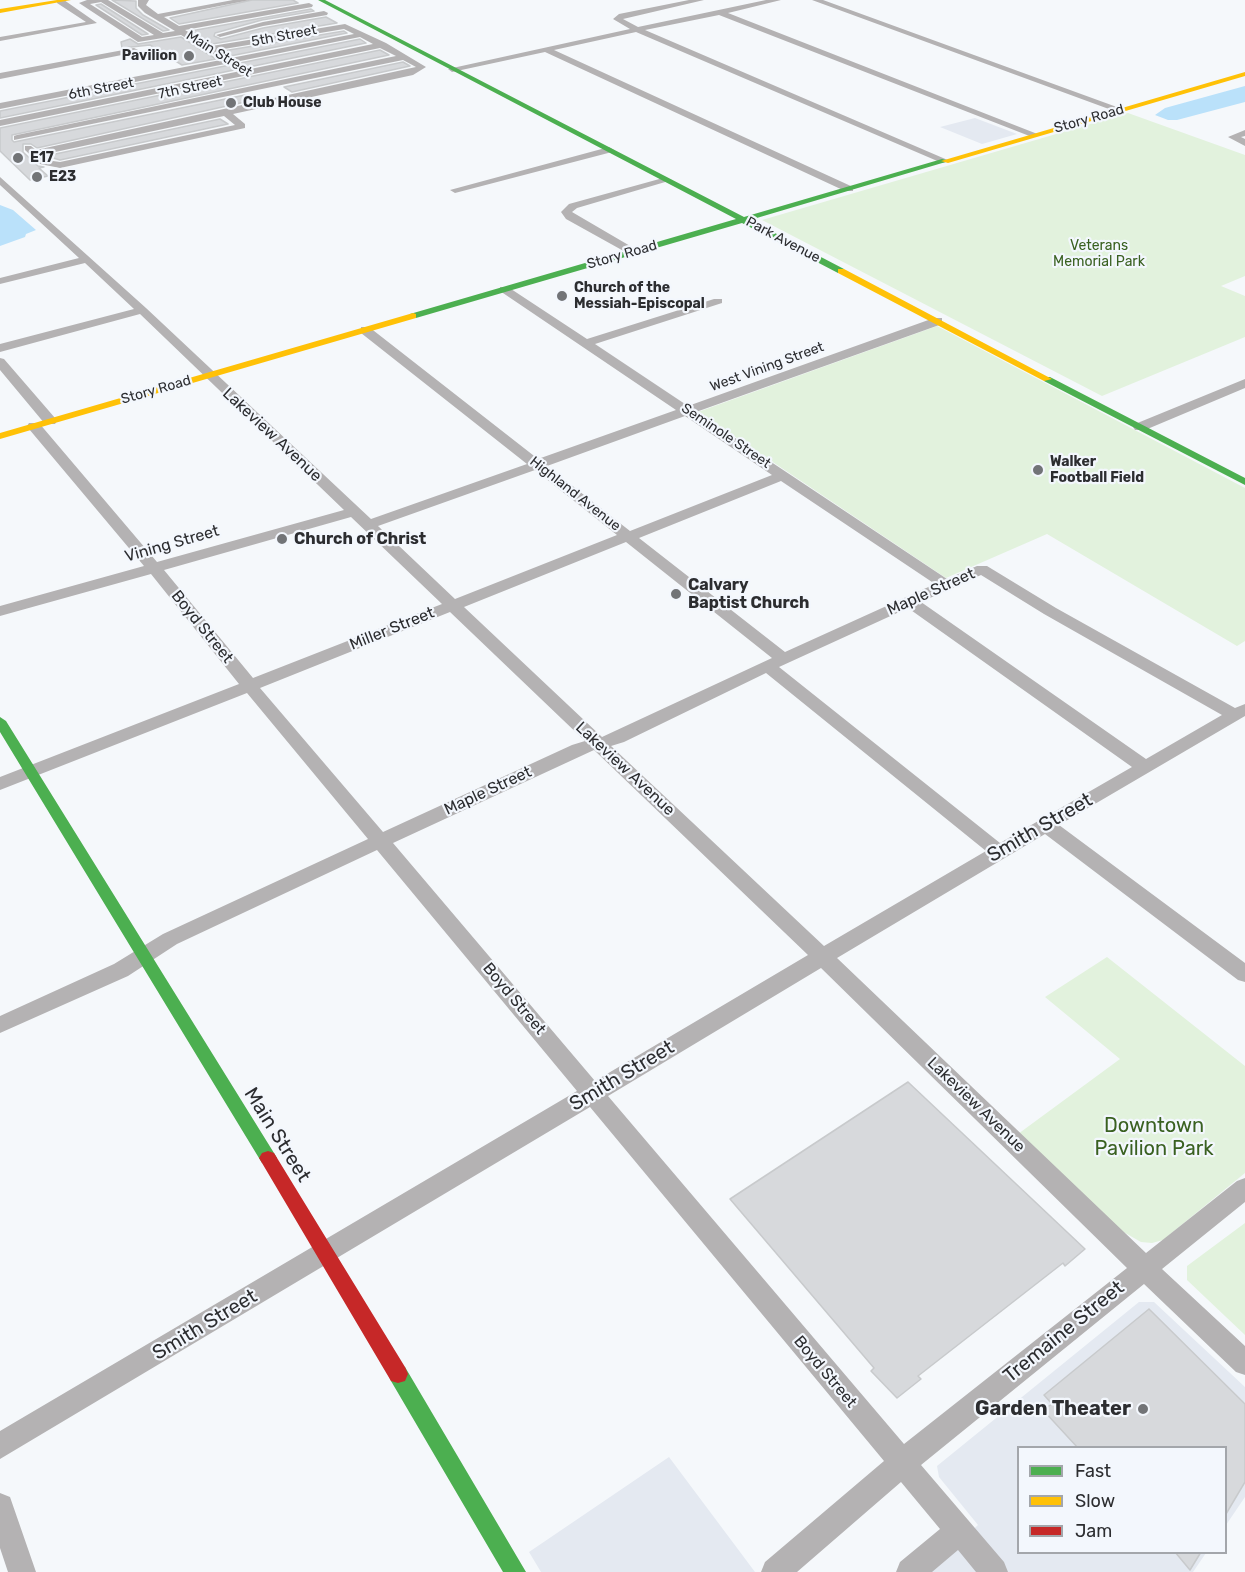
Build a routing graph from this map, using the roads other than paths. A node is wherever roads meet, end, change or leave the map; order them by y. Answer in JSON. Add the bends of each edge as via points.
{"nodes":[{"id":1,"x":33,"y":0,"type":"edge"},
{"id":2,"x":60,"y":0,"type":"edge"},
{"id":3,"x":102,"y":0,"type":"edge"},
{"id":4,"x":212,"y":0,"type":"edge"},
{"id":5,"x":246,"y":0,"type":"edge"},
{"id":6,"x":284,"y":0,"type":"edge"},
{"id":7,"x":700,"y":0,"type":"edge"},
{"id":8,"x":777,"y":0,"type":"edge"},
{"id":9,"x":816,"y":0,"type":"edge"},
{"id":10,"x":141,"y":1,"type":"edge"},
{"id":11,"x":758,"y":2,"type":"edge"},
{"id":12,"x":314,"y":5,"type":"edge"},
{"id":13,"x":0,"y":6,"type":"edge"},
{"id":14,"x":0,"y":11,"type":"edge"},
{"id":15,"x":148,"y":11,"type":"junction"},
{"id":16,"x":719,"y":12,"type":"junction"},
{"id":17,"x":157,"y":16,"type":"junction"},
{"id":18,"x":306,"y":17,"type":"junction"},
{"id":19,"x":166,"y":22,"type":"junction"},
{"id":20,"x":92,"y":23,"type":"junction"},
{"id":21,"x":345,"y":26,"type":"junction"},
{"id":22,"x":332,"y":27,"type":"junction"},
{"id":23,"x":101,"y":28,"type":"dead end"},
{"id":24,"x":636,"y":29,"type":"junction"},
{"id":25,"x":180,"y":31,"type":"junction"},
{"id":26,"x":362,"y":34,"type":"junction"},
{"id":27,"x":161,"y":36,"type":"junction"},
{"id":28,"x":0,"y":39,"type":"edge"},
{"id":29,"x":196,"y":40,"type":"junction"},
{"id":30,"x":126,"y":45,"type":"dead end"},
{"id":31,"x":383,"y":45,"type":"junction"},
{"id":32,"x":211,"y":49,"type":"junction"},
{"id":33,"x":546,"y":49,"type":"junction"},
{"id":34,"x":405,"y":57,"type":"junction"},
{"id":35,"x":229,"y":60,"type":"junction"},
{"id":36,"x":452,"y":69,"type":"junction"},
{"id":37,"x":249,"y":73,"type":"junction"},
{"id":38,"x":1245,"y":74,"type":"edge"},
{"id":39,"x":0,"y":76,"type":"edge"},
{"id":40,"x":269,"y":85,"type":"junction"},
{"id":41,"x":289,"y":99,"type":"junction"},
{"id":42,"x":0,"y":106,"type":"edge"},
{"id":43,"x":1120,"y":110,"type":"junction"},
{"id":44,"x":225,"y":112,"type":"junction"},
{"id":45,"x":0,"y":123,"type":"edge"},
{"id":46,"x":1245,"y":133,"type":"edge"},
{"id":47,"x":1035,"y":135,"type":"junction"},
{"id":48,"x":17,"y":138,"type":"junction"},
{"id":49,"x":1245,"y":143,"type":"edge"},
{"id":50,"x":609,"y":150,"type":"junction"},
{"id":51,"x":33,"y":154,"type":"junction"},
{"id":52,"x":945,"y":161,"type":"junction"},
{"id":53,"x":0,"y":180,"type":"edge"},
{"id":54,"x":667,"y":180,"type":"junction"},
{"id":55,"x":849,"y":189,"type":"junction"},
{"id":56,"x":454,"y":190,"type":"dead end"},
{"id":57,"x":743,"y":219,"type":"junction"},
{"id":58,"x":633,"y":252,"type":"junction"},
{"id":59,"x":85,"y":260,"type":"junction"},
{"id":60,"x":0,"y":281,"type":"edge"},
{"id":61,"x":504,"y":289,"type":"junction"},
{"id":62,"x":718,"y":301,"type":"dead end"},
{"id":63,"x":142,"y":310,"type":"junction"},
{"id":64,"x":938,"y":321,"type":"junction"},
{"id":65,"x":365,"y":330,"type":"junction"},
{"id":66,"x":586,"y":343,"type":"junction"},
{"id":67,"x":0,"y":348,"type":"edge"},
{"id":68,"x":0,"y":362,"type":"edge"},
{"id":69,"x":208,"y":375,"type":"junction"},
{"id":70,"x":1245,"y":382,"type":"edge"},
{"id":71,"x":688,"y":411,"type":"junction"},
{"id":72,"x":50,"y":421,"type":"junction"},
{"id":73,"x":34,"y":426,"type":"junction"},
{"id":74,"x":1140,"y":427,"type":"junction"},
{"id":75,"x":0,"y":436,"type":"edge"},
{"id":76,"x":539,"y":465,"type":"junction"},
{"id":77,"x":784,"y":475,"type":"junction"},
{"id":78,"x":1245,"y":482,"type":"edge"},
{"id":79,"x":354,"y":512,"type":"junction"},
{"id":80,"x":368,"y":525,"type":"junction"},
{"id":81,"x":628,"y":536,"type":"junction"},
{"id":82,"x":154,"y":568,"type":"junction"},
{"id":83,"x":946,"y":585,"type":"junction"},
{"id":84,"x":910,"y":602,"type":"junction"},
{"id":85,"x":453,"y":605,"type":"junction"},
{"id":86,"x":0,"y":611,"type":"edge"},
{"id":87,"x":784,"y":659,"type":"junction"},
{"id":88,"x":767,"y":666,"type":"junction"},
{"id":89,"x":250,"y":686,"type":"junction"},
{"id":90,"x":1240,"y":712,"type":"edge"},
{"id":91,"x":0,"y":722,"type":"edge"},
{"id":92,"x":598,"y":743,"type":"junction"},
{"id":93,"x":1145,"y":767,"type":"junction"},
{"id":94,"x":32,"y":772,"type":"junction"},
{"id":95,"x":0,"y":784,"type":"edge"},
{"id":96,"x":1046,"y":825,"type":"junction"},
{"id":97,"x":381,"y":841,"type":"junction"},
{"id":98,"x":999,"y":852,"type":"junction"},
{"id":99,"x":143,"y":956,"type":"junction"},
{"id":100,"x":824,"y":958,"type":"junction"},
{"id":101,"x":1245,"y":974,"type":"edge"},
{"id":102,"x":0,"y":1025,"type":"edge"},
{"id":103,"x":593,"y":1093,"type":"junction"},
{"id":104,"x":1245,"y":1188,"type":"edge"},
{"id":105,"x":327,"y":1253,"type":"junction"},
{"id":106,"x":1144,"y":1268,"type":"junction"},
{"id":107,"x":1245,"y":1363,"type":"edge"},
{"id":108,"x":0,"y":1446,"type":"edge"},
{"id":109,"x":901,"y":1464,"type":"junction"},
{"id":110,"x":0,"y":1507,"type":"edge"},
{"id":111,"x":958,"y":1531,"type":"junction"},
{"id":112,"x":22,"y":1572,"type":"edge"},
{"id":113,"x":516,"y":1572,"type":"edge"},
{"id":114,"x":775,"y":1572,"type":"edge"},
{"id":115,"x":910,"y":1572,"type":"edge"},
{"id":116,"x":994,"y":1572,"type":"edge"}],
"edges":[{"from":1,"to":13,"type":"main road"},
{"from":2,"to":14,"type":"main road"},
{"from":2,"to":20,"type":"street"},
{"from":3,"to":27,"type":"street"},
{"from":3,"to":27,"type":"street","via":[[83,3],[141,40]]},
{"from":4,"to":15,"type":"street"},
{"from":5,"to":17,"type":"street"},
{"from":6,"to":19,"type":"street"},
{"from":7,"to":24,"type":"street","via":[[618,18]]},
{"from":8,"to":11,"type":"street"},
{"from":9,"to":43,"type":"street"},
{"from":10,"to":15,"type":"street"},
{"from":11,"to":16,"type":"street"},
{"from":12,"to":18,"type":"street"},
{"from":12,"to":21,"type":"street"},
{"from":12,"to":25,"type":"street"},
{"from":12,"to":36,"type":"main road","name":"Park Avenue"},
{"from":15,"to":17,"type":"street","name":"Main Street"},
{"from":16,"to":24,"type":"street"},
{"from":16,"to":47,"type":"street"},
{"from":17,"to":19,"type":"street","name":"Main Street"},
{"from":18,"to":22,"type":"street"},
{"from":18,"to":29,"type":"street"},
{"from":19,"to":25,"type":"street","name":"Main Street"},
{"from":20,"to":23,"type":"street"},
{"from":20,"to":28,"type":"street"},
{"from":21,"to":22,"type":"street"},
{"from":21,"to":26,"type":"street"},
{"from":22,"to":32,"type":"street"},
{"from":24,"to":33,"type":"street"},
{"from":24,"to":52,"type":"street"},
{"from":25,"to":27,"type":"street"},
{"from":25,"to":29,"type":"street","name":"Main Street"},
{"from":26,"to":31,"type":"street"},
{"from":26,"to":35,"type":"street","name":"5th Street"},
{"from":29,"to":32,"type":"street","name":"Main Street"},
{"from":30,"to":39,"type":"street","via":[[134,50]]},
{"from":31,"to":34,"type":"street"},
{"from":31,"to":37,"type":"street","name":"6th Street"},
{"from":32,"to":35,"type":"street","name":"Main Street"},
{"from":33,"to":36,"type":"street"},
{"from":33,"to":55,"type":"street"},
{"from":34,"to":40,"type":"street","name":"7th Street"},
{"from":34,"to":41,"type":"street","via":[[421,69]]},
{"from":35,"to":37,"type":"street","name":"Main Street"},
{"from":35,"to":42,"type":"street","name":"5th Street"},
{"from":36,"to":50,"type":"main road","name":"Park Avenue"},
{"from":37,"to":40,"type":"street","name":"Main Street"},
{"from":37,"to":45,"type":"street","name":"6th Street"},
{"from":38,"to":43,"type":"main road","name":"Story Road"},
{"from":40,"to":41,"type":"street","name":"Main Street"},
{"from":40,"to":48,"type":"street","name":"7th Street"},
{"from":41,"to":44,"type":"street"},
{"from":43,"to":47,"type":"main road","name":"Story Road"},
{"from":44,"to":51,"type":"street"},
{"from":44,"to":51,"type":"street","via":[[241,128],[60,165],[43,162]]},
{"from":45,"to":48,"type":"street"},
{"from":46,"to":49,"type":"street","via":[[1233,137]]},
{"from":47,"to":52,"type":"main road","name":"Story Road"},
{"from":48,"to":51,"type":"street"},
{"from":50,"to":54,"type":"main road","name":"Park Avenue"},
{"from":50,"to":56,"type":"street"},
{"from":52,"to":55,"type":"main road","name":"Story Road"},
{"from":53,"to":59,"type":"street","name":"Lakeview Avenue"},
{"from":54,"to":57,"type":"main road","name":"Park Avenue"},
{"from":54,"to":58,"type":"street","via":[[573,206],[566,212]]},
{"from":55,"to":57,"type":"main road","name":"Story Road"},
{"from":57,"to":58,"type":"main road","name":"Story Road"},
{"from":57,"to":64,"type":"main road","name":"Park Avenue"},
{"from":58,"to":61,"type":"main road","name":"Story Road"},
{"from":59,"to":60,"type":"street"},
{"from":59,"to":63,"type":"street","name":"Lakeview Avenue"},
{"from":61,"to":65,"type":"main road","name":"Story Road"},
{"from":61,"to":66,"type":"street","name":"Seminole Street"},
{"from":62,"to":66,"type":"street"},
{"from":63,"to":67,"type":"street"},
{"from":63,"to":69,"type":"street","name":"Lakeview Avenue"},
{"from":64,"to":71,"type":"street","name":"West Vining Street"},
{"from":64,"to":74,"type":"main road","name":"Park Avenue"},
{"from":65,"to":69,"type":"main road","name":"Story Road"},
{"from":65,"to":76,"type":"street","name":"Highland Avenue"},
{"from":66,"to":71,"type":"street","name":"Seminole Street"},
{"from":68,"to":72,"type":"street"},
{"from":69,"to":72,"type":"main road","name":"Story Road"},
{"from":69,"to":79,"type":"street","name":"Lakeview Avenue"},
{"from":70,"to":74,"type":"street"},
{"from":71,"to":76,"type":"street","name":"West Vining Street"},
{"from":71,"to":77,"type":"street","name":"Seminole Street"},
{"from":72,"to":73,"type":"main road","name":"Story Road"},
{"from":73,"to":75,"type":"main road","name":"Story Road"},
{"from":73,"to":82,"type":"street","name":"Boyd Street"},
{"from":74,"to":78,"type":"main road","name":"Park Avenue"},
{"from":76,"to":80,"type":"street"},
{"from":76,"to":81,"type":"street","name":"Highland Avenue"},
{"from":77,"to":81,"type":"street","name":"Miller Street"},
{"from":77,"to":83,"type":"street","name":"Seminole Street"},
{"from":79,"to":80,"type":"street","name":"Lakeview Avenue"},
{"from":79,"to":82,"type":"street","name":"Vining Street"},
{"from":80,"to":85,"type":"street","name":"Lakeview Avenue"},
{"from":81,"to":85,"type":"street","name":"Miller Street"},
{"from":81,"to":87,"type":"street","name":"Highland Avenue"},
{"from":82,"to":86,"type":"street","name":"Vining Street"},
{"from":82,"to":89,"type":"street","name":"Boyd Street"},
{"from":83,"to":84,"type":"street","name":"Maple Street"},
{"from":83,"to":90,"type":"street","name":"Maple Street","via":[[982,569],[1050,611]]},
{"from":84,"to":87,"type":"street","name":"Maple Street"},
{"from":84,"to":93,"type":"street"},
{"from":85,"to":89,"type":"street","name":"Miller Street"},
{"from":85,"to":92,"type":"street","name":"Lakeview Avenue"},
{"from":87,"to":88,"type":"street","name":"Maple Street"},
{"from":88,"to":92,"type":"street","name":"Maple Street","via":[[618,738]]},
{"from":88,"to":98,"type":"street"},
{"from":89,"to":94,"type":"street","name":"Miller Street"},
{"from":89,"to":97,"type":"street","name":"Boyd Street"},
{"from":90,"to":93,"type":"street","name":"Smith Street"},
{"from":91,"to":94,"type":"main road","name":"Main Street"},
{"from":92,"to":97,"type":"street","name":"Maple Street"},
{"from":92,"to":100,"type":"street","name":"Lakeview Avenue"},
{"from":93,"to":96,"type":"street","name":"Smith Street"},
{"from":94,"to":95,"type":"street","name":"Miller Street"},
{"from":94,"to":99,"type":"main road","name":"Main Street"},
{"from":96,"to":98,"type":"street","name":"Smith Street"},
{"from":96,"to":101,"type":"street"},
{"from":97,"to":99,"type":"street","name":"Maple Street","via":[[170,939]]},
{"from":97,"to":103,"type":"street","name":"Boyd Street"},
{"from":98,"to":100,"type":"street","name":"Smith Street"},
{"from":99,"to":102,"type":"street","name":"Maple Street","via":[[121,970]]},
{"from":99,"to":105,"type":"main road","name":"Main Street"},
{"from":100,"to":103,"type":"street","name":"Smith Street"},
{"from":100,"to":106,"type":"street","name":"Lakeview Avenue"},
{"from":103,"to":105,"type":"street","name":"Smith Street"},
{"from":103,"to":109,"type":"street","name":"Boyd Street"},
{"from":104,"to":106,"type":"street","name":"Tremaine Street"},
{"from":105,"to":108,"type":"street","name":"Smith Street"},
{"from":105,"to":113,"type":"main road","name":"Main Street"},
{"from":106,"to":107,"type":"street","name":"Lakeview Avenue"},
{"from":106,"to":109,"type":"street","name":"Tremaine Street"},
{"from":109,"to":111,"type":"street","name":"Boyd Street"},
{"from":109,"to":114,"type":"street","name":"Tremaine Street"},
{"from":110,"to":112,"type":"street"},
{"from":111,"to":115,"type":"street"},
{"from":111,"to":116,"type":"street","name":"Boyd Street"}]}
